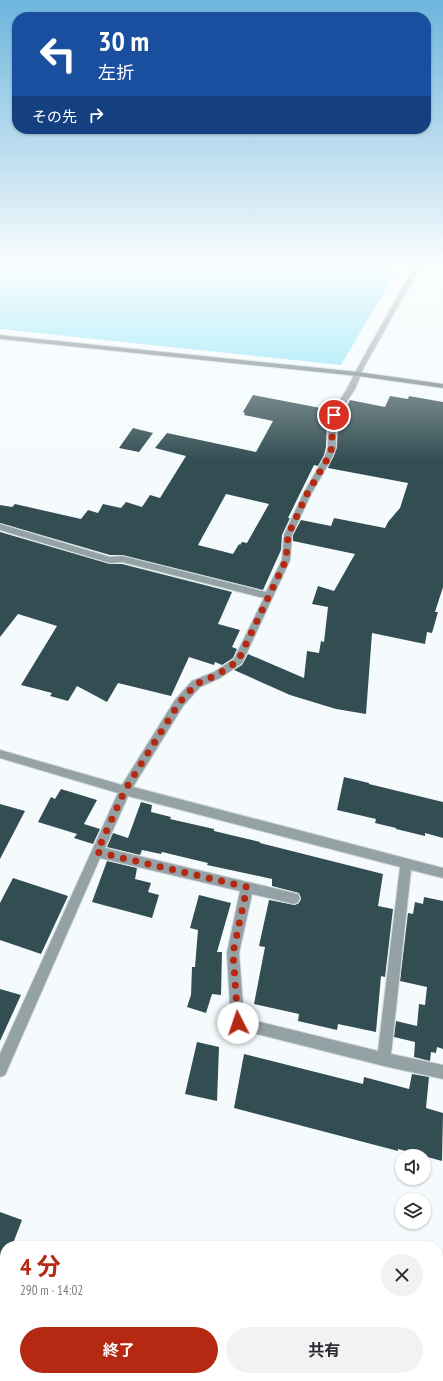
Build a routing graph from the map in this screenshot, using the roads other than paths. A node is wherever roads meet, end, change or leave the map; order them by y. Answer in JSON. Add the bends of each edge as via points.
{"nodes":[{"id":1,"x":380,"y":331,"type":"edge"},
{"id":2,"x":0,"y":337,"type":"edge"},
{"id":3,"x":358,"y":374,"type":"junction"},
{"id":4,"x":443,"y":386,"type":"edge"},
{"id":5,"x":0,"y":527,"type":"edge"},
{"id":6,"x":270,"y":596,"type":"junction"},
{"id":7,"x":0,"y":754,"type":"edge"},
{"id":8,"x":125,"y":790,"type":"junction"},
{"id":9,"x":97,"y":852,"type":"junction"},
{"id":10,"x":406,"y":864,"type":"junction"},
{"id":11,"x":443,"y":873,"type":"edge"},
{"id":12,"x":247,"y":887,"type":"junction"},
{"id":13,"x":294,"y":898,"type":"dead end"},
{"id":14,"x":384,"y":1059,"type":"junction"},
{"id":15,"x":0,"y":1070,"type":"edge"},
{"id":16,"x":443,"y":1072,"type":"edge"}],
"edges":[{"from":1,"to":3,"type":"street"},
{"from":2,"to":3,"type":"street"},
{"from":3,"to":4,"type":"street"},
{"from":3,"to":6,"type":"street","via":[[334,415],[329,456],[307,494],[288,535],[286,560]]},
{"from":5,"to":6,"type":"street","via":[[110,560],[122,559]]},
{"from":6,"to":8,"type":"street","via":[[238,661],[217,675],[196,684],[179,703]]},
{"from":7,"to":8,"type":"street"},
{"from":8,"to":9,"type":"street"},
{"from":8,"to":10,"type":"street"},
{"from":9,"to":12,"type":"street"},
{"from":9,"to":15,"type":"street"},
{"from":10,"to":11,"type":"street"},
{"from":10,"to":14,"type":"street"},
{"from":12,"to":13,"type":"street"},
{"from":12,"to":14,"type":"street","via":[[233,953],[238,1023]]},
{"from":14,"to":16,"type":"street"}]}
